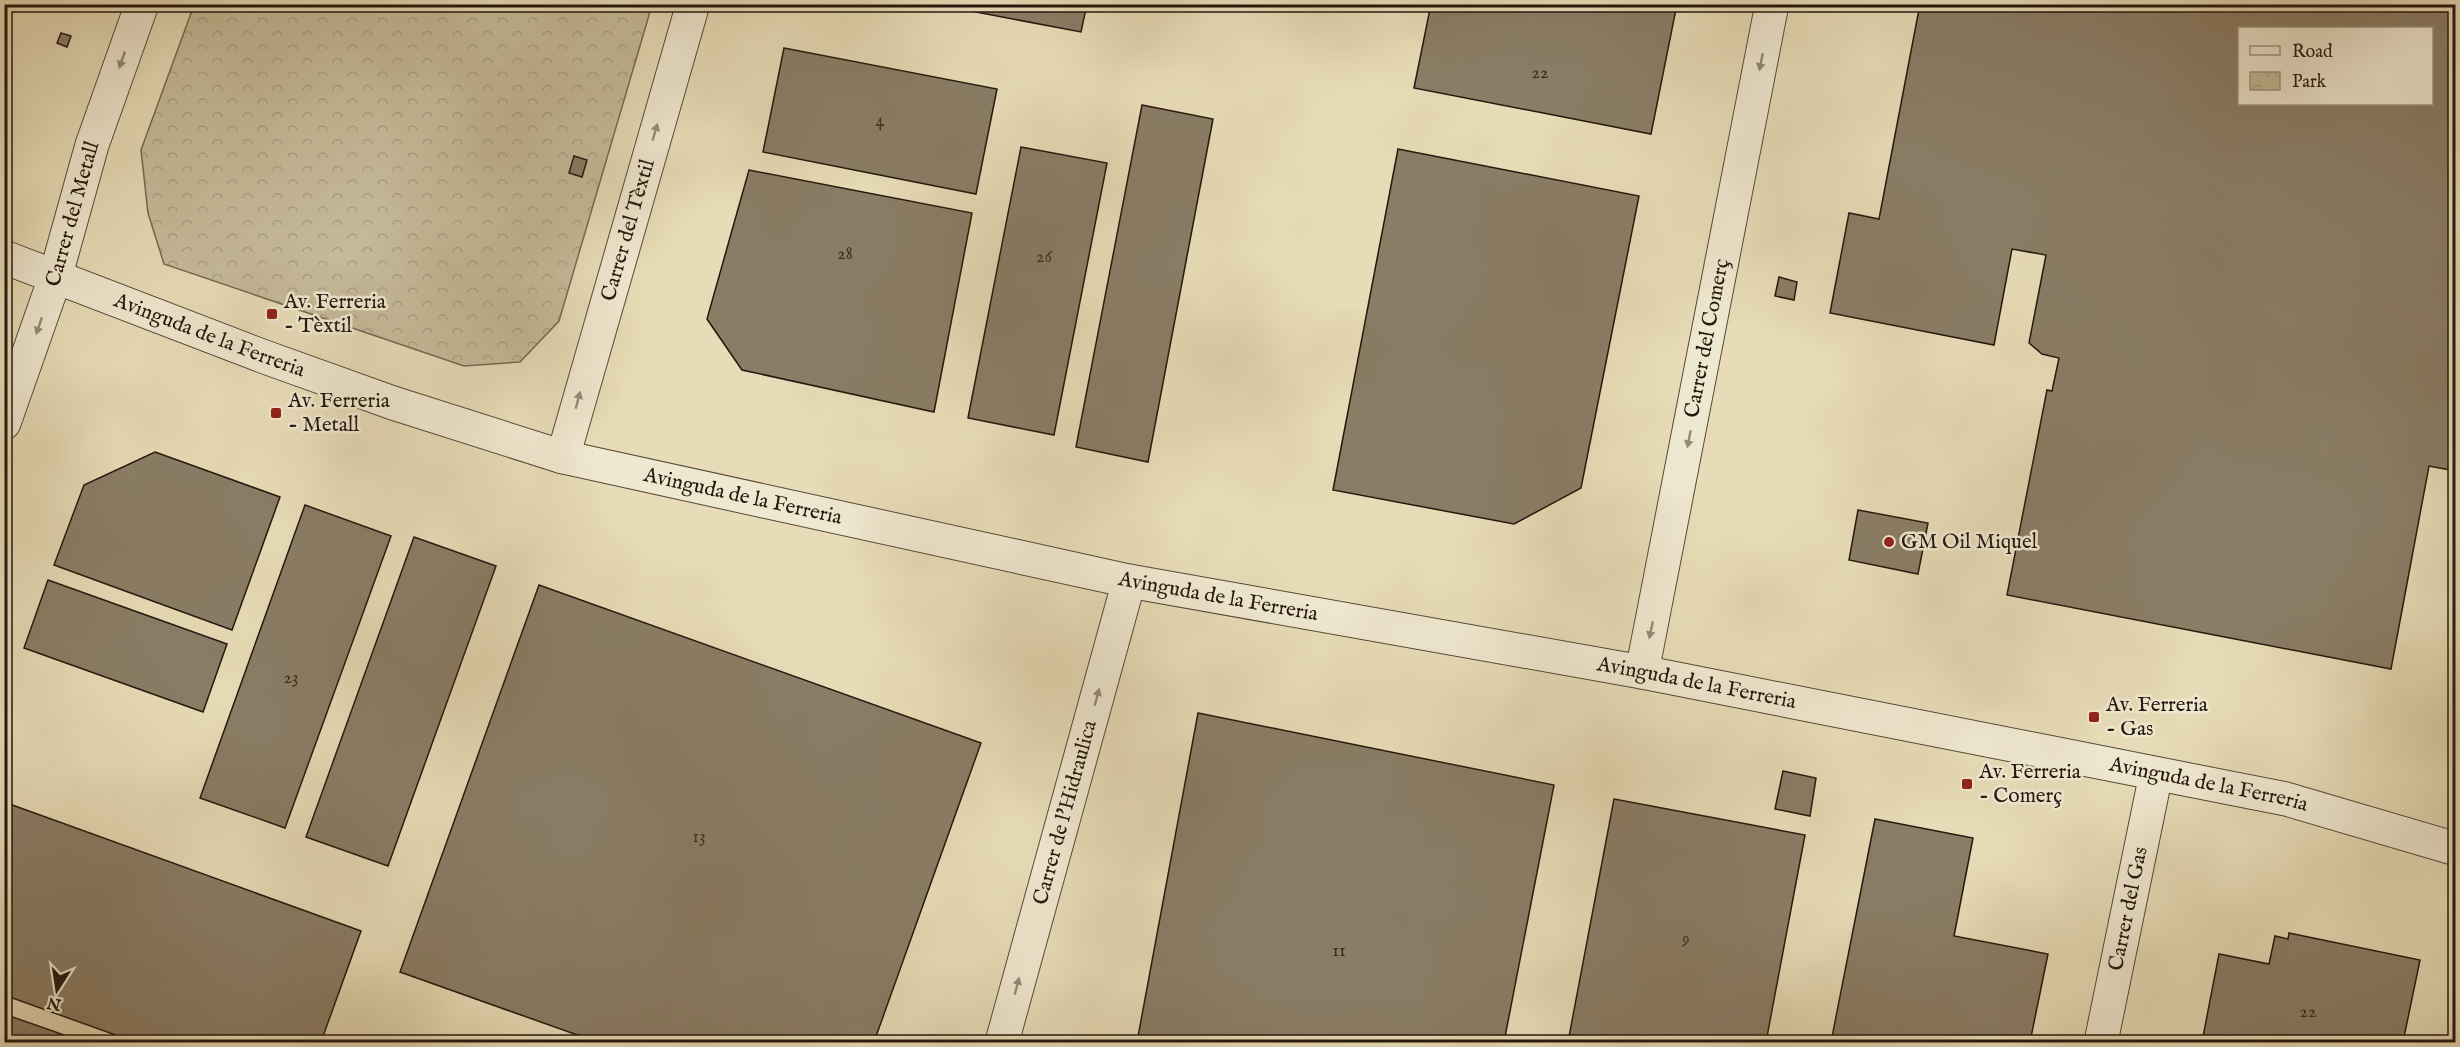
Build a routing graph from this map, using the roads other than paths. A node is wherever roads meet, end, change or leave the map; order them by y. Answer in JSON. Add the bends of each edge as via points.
{"nodes":[{"id":1,"x":142,"y":4,"type":"edge"},
{"id":2,"x":693,"y":4,"type":"edge"},
{"id":3,"x":1773,"y":4,"type":"edge"},
{"id":4,"x":4,"y":257,"type":"edge"},
{"id":5,"x":55,"y":278,"type":"junction"},
{"id":6,"x":4,"y":423,"type":"edge"},
{"id":7,"x":563,"y":457,"type":"junction"},
{"id":8,"x":1129,"y":581,"type":"junction"},
{"id":9,"x":1642,"y":672,"type":"junction"},
{"id":10,"x":2156,"y":774,"type":"junction"},
{"id":11,"x":2456,"y":849,"type":"edge"},
{"id":12,"x":1002,"y":1042,"type":"edge"},
{"id":13,"x":2101,"y":1042,"type":"edge"}],
"edges":[{"from":1,"to":5,"type":"street","name":"Carrer del Metall","one_way":true,"via":[[92,145]]},
{"from":7,"to":2,"type":"street","name":"Carrer del Tèxtil","one_way":true},
{"from":3,"to":9,"type":"street","name":"Carrer del Comerç","one_way":true},
{"from":4,"to":5,"type":"street","name":"Avinguda de la Ferreria"},
{"from":5,"to":6,"type":"street","name":"Carrer del Metall","one_way":true},
{"from":5,"to":7,"type":"street","name":"Avinguda de la Ferreria","via":[[393,403]]},
{"from":7,"to":8,"type":"street","name":"Avinguda de la Ferreria"},
{"from":8,"to":9,"type":"street","name":"Avinguda de la Ferreria"},
{"from":12,"to":8,"type":"street","name":"Carrer de l'Hidraulica","one_way":true},
{"from":9,"to":10,"type":"street","name":"Avinguda de la Ferreria"},
{"from":10,"to":11,"type":"street","name":"Avinguda de la Ferreria","via":[[2286,800]]},
{"from":10,"to":13,"type":"street","name":"Carrer del Gas"}]}
